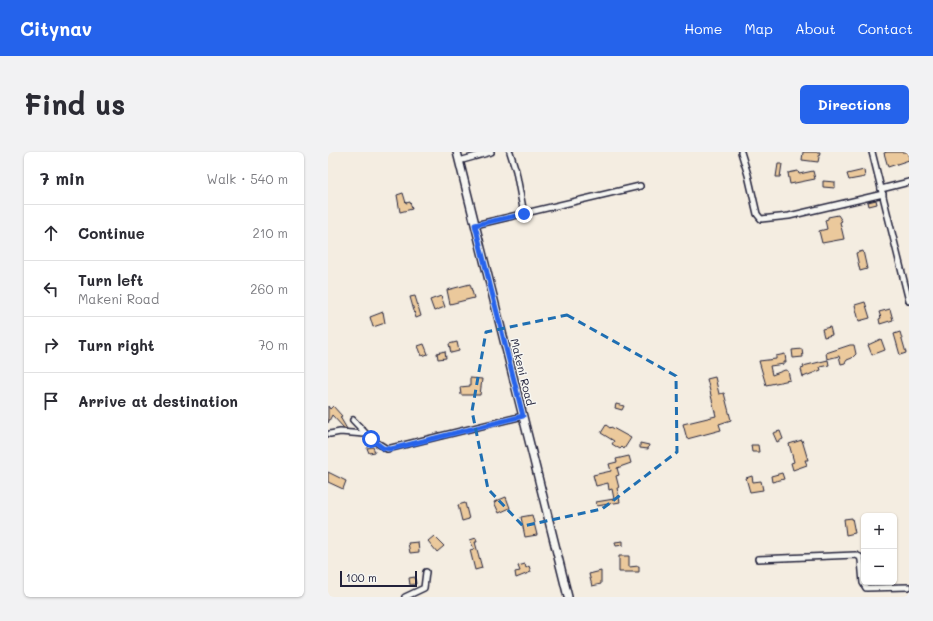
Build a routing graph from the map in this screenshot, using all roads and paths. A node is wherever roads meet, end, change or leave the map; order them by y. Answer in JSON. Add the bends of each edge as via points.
{"nodes":[{"id":1,"x":457,"y":152,"type":"edge"},
{"id":2,"x":491,"y":152,"type":"edge"},
{"id":3,"x":510,"y":152,"type":"edge"},
{"id":4,"x":741,"y":152,"type":"edge"},
{"id":5,"x":872,"y":152,"type":"edge"},
{"id":6,"x":459,"y":160,"type":"junction"},
{"id":7,"x":909,"y":182,"type":"edge"},
{"id":8,"x":640,"y":186,"type":"dead end"},
{"id":9,"x":882,"y":191,"type":"junction"},
{"id":10,"x":524,"y":214,"type":"junction"},
{"id":11,"x":475,"y":225,"type":"junction"},
{"id":12,"x":907,"y":287,"type":"edge"},
{"id":13,"x":909,"y":301,"type":"edge"},
{"id":14,"x":523,"y":416,"type":"junction"},
{"id":15,"x":353,"y":420,"type":"dead end"},
{"id":16,"x":330,"y":434,"type":"dead end"},
{"id":17,"x":364,"y":434,"type":"junction"},
{"id":18,"x":758,"y":559,"type":"dead end"},
{"id":19,"x":426,"y":572,"type":"dead end"},
{"id":20,"x":909,"y":586,"type":"edge"},
{"id":21,"x":405,"y":597,"type":"edge"},
{"id":22,"x":568,"y":597,"type":"edge"}],
"edges":[{"from":1,"to":6,"type":"main road","name":"Makeni Road"},
{"from":2,"to":6,"type":"street"},
{"from":3,"to":10,"type":"street"},
{"from":4,"to":9,"type":"street","via":[[757,214],[761,219],[789,216]]},
{"from":5,"to":9,"type":"street"},
{"from":6,"to":11,"type":"main road","name":"Makeni Road"},
{"from":7,"to":9,"type":"street"},
{"from":8,"to":10,"type":"street"},
{"from":9,"to":12,"type":"street"},
{"from":10,"to":11,"type":"street"},
{"from":11,"to":14,"type":"main road","name":"Makeni Road"},
{"from":12,"to":13,"type":"street"},
{"from":14,"to":17,"type":"street","via":[[391,449],[383,448]]},
{"from":14,"to":22,"type":"main road","name":"Makeni Road"},
{"from":15,"to":17,"type":"street"},
{"from":16,"to":17,"type":"street"},
{"from":18,"to":20,"type":"street","via":[[856,555],[861,560],[863,583],[866,588]]},
{"from":19,"to":21,"type":"street","via":[[424,588]]}]}
